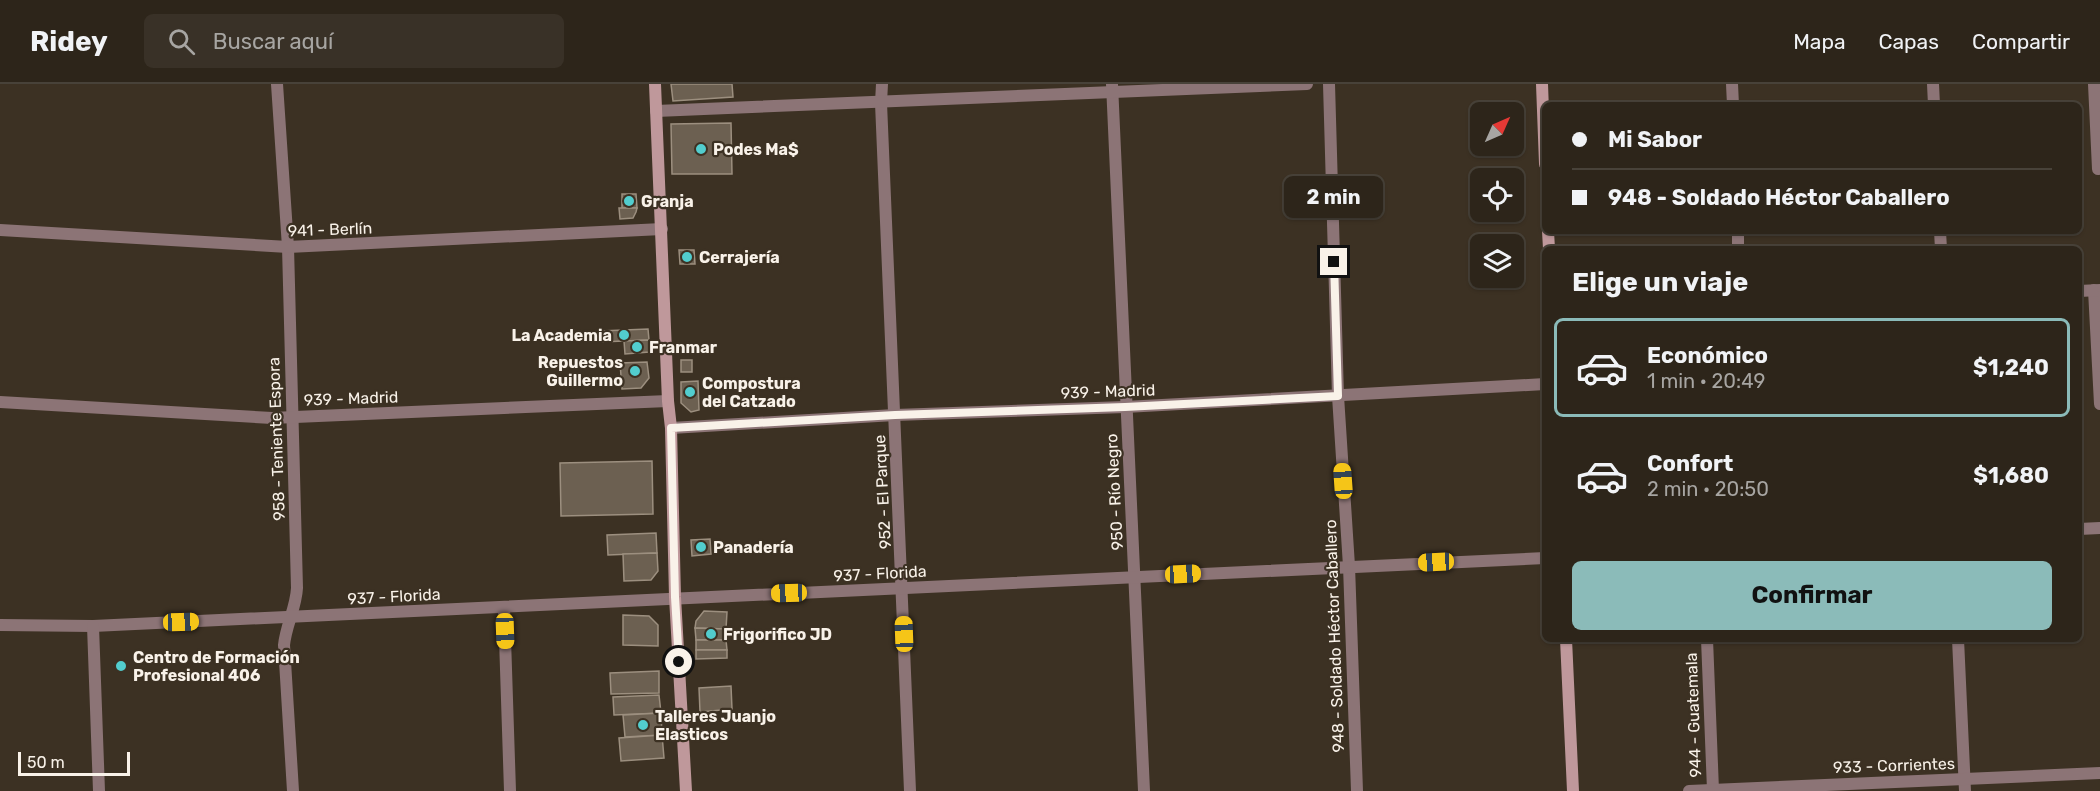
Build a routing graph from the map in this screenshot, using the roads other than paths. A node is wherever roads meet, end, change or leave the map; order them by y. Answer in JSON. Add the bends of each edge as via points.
{"nodes":[{"id":1,"x":277,"y":84,"type":"edge"},
{"id":2,"x":655,"y":84,"type":"edge"},
{"id":3,"x":882,"y":84,"type":"edge"},
{"id":4,"x":1307,"y":84,"type":"edge"},
{"id":5,"x":1329,"y":84,"type":"edge"},
{"id":6,"x":1542,"y":84,"type":"edge"},
{"id":7,"x":1732,"y":84,"type":"edge"},
{"id":8,"x":1933,"y":84,"type":"edge"},
{"id":9,"x":2094,"y":84,"type":"edge"},
{"id":10,"x":1112,"y":87,"type":"edge"},
{"id":11,"x":881,"y":102,"type":"junction"},
{"id":12,"x":1543,"y":102,"type":"edge"},
{"id":13,"x":1733,"y":102,"type":"edge"},
{"id":14,"x":1934,"y":102,"type":"edge"},
{"id":15,"x":656,"y":111,"type":"junction"},
{"id":16,"x":2098,"y":169,"type":"dead end"},
{"id":17,"x":662,"y":229,"type":"junction"},
{"id":18,"x":0,"y":230,"type":"edge"},
{"id":19,"x":288,"y":247,"type":"junction"},
{"id":20,"x":2097,"y":290,"type":"edge"},
{"id":21,"x":2082,"y":291,"type":"edge"},
{"id":22,"x":1542,"y":384,"type":"edge"},
{"id":23,"x":1338,"y":396,"type":"junction"},
{"id":24,"x":668,"y":401,"type":"junction"},
{"id":25,"x":0,"y":402,"type":"edge"},
{"id":26,"x":2100,"y":404,"type":"edge"},
{"id":27,"x":1125,"y":407,"type":"junction"},
{"id":28,"x":895,"y":415,"type":"junction"},
{"id":29,"x":292,"y":417,"type":"junction"},
{"id":30,"x":671,"y":428,"type":"junction"},
{"id":31,"x":2100,"y":528,"type":"edge"},
{"id":32,"x":2082,"y":529,"type":"edge"},
{"id":33,"x":1542,"y":558,"type":"edge"},
{"id":34,"x":1349,"y":566,"type":"junction"},
{"id":35,"x":1135,"y":576,"type":"junction"},
{"id":36,"x":903,"y":589,"type":"junction"},
{"id":37,"x":675,"y":597,"type":"junction"},
{"id":38,"x":504,"y":608,"type":"junction"},
{"id":39,"x":291,"y":618,"type":"junction"},
{"id":40,"x":0,"y":625,"type":"edge"},
{"id":41,"x":93,"y":626,"type":"junction"},
{"id":42,"x":1566,"y":642,"type":"edge"},
{"id":43,"x":1707,"y":642,"type":"edge"},
{"id":44,"x":1958,"y":642,"type":"edge"},
{"id":45,"x":2100,"y":773,"type":"edge"},
{"id":46,"x":1965,"y":785,"type":"edge"},
{"id":47,"x":1791,"y":788,"type":"edge"},
{"id":48,"x":1713,"y":790,"type":"edge"},
{"id":49,"x":99,"y":791,"type":"edge"},
{"id":50,"x":293,"y":791,"type":"edge"},
{"id":51,"x":510,"y":791,"type":"edge"},
{"id":52,"x":686,"y":791,"type":"edge"},
{"id":53,"x":910,"y":791,"type":"edge"},
{"id":54,"x":1144,"y":791,"type":"edge"},
{"id":55,"x":1357,"y":791,"type":"edge"},
{"id":56,"x":1573,"y":791,"type":"edge"},
{"id":57,"x":1689,"y":791,"type":"edge"}],
"edges":[{"from":1,"to":19,"type":"street","name":"958 - Teniente Espora"},
{"from":2,"to":15,"type":"main road"},
{"from":3,"to":11,"type":"street","name":"952 - El Parque"},
{"from":4,"to":10,"type":"street"},
{"from":5,"to":23,"type":"street","name":"948 - Soldado Héctor Caballero"},
{"from":6,"to":12,"type":"main road"},
{"from":7,"to":13,"type":"street"},
{"from":8,"to":14,"type":"street"},
{"from":9,"to":16,"type":"street"},
{"from":10,"to":11,"type":"street"},
{"from":10,"to":27,"type":"street","name":"950 - Río Negro"},
{"from":11,"to":15,"type":"street"},
{"from":11,"to":28,"type":"street","name":"952 - El Parque"},
{"from":15,"to":17,"type":"main road"},
{"from":17,"to":19,"type":"street","name":"941 - Berlín"},
{"from":17,"to":24,"type":"main road"},
{"from":18,"to":19,"type":"street","name":"941 - Berlín"},
{"from":19,"to":29,"type":"street","name":"958 - Teniente Espora"},
{"from":20,"to":21,"type":"street"},
{"from":20,"to":26,"type":"street"},
{"from":22,"to":23,"type":"street","name":"939 - Madrid"},
{"from":23,"to":27,"type":"street","name":"939 - Madrid"},
{"from":23,"to":34,"type":"street","name":"948 - Soldado Héctor Caballero"},
{"from":24,"to":29,"type":"street","name":"939 - Madrid"},
{"from":24,"to":30,"type":"main road"},
{"from":25,"to":29,"type":"street","name":"939 - Madrid"},
{"from":27,"to":28,"type":"street","name":"939 - Madrid"},
{"from":27,"to":35,"type":"street","name":"950 - Río Negro"},
{"from":28,"to":30,"type":"street","name":"939 - Madrid"},
{"from":28,"to":36,"type":"street","name":"952 - El Parque"},
{"from":29,"to":39,"type":"street","name":"958 - Teniente Espora","via":[[297,588]]},
{"from":30,"to":37,"type":"main road"},
{"from":31,"to":32,"type":"street"},
{"from":33,"to":34,"type":"street","name":"937 - Florida"},
{"from":34,"to":35,"type":"street","name":"937 - Florida"},
{"from":34,"to":55,"type":"street","name":"948 - Soldado Héctor Caballero"},
{"from":35,"to":36,"type":"street","name":"937 - Florida"},
{"from":35,"to":54,"type":"street","name":"950 - Río Negro"},
{"from":36,"to":37,"type":"street","name":"937 - Florida"},
{"from":36,"to":53,"type":"street","name":"952 - El Parque"},
{"from":37,"to":38,"type":"street","name":"937 - Florida"},
{"from":37,"to":52,"type":"main road"},
{"from":38,"to":39,"type":"street","name":"937 - Florida"},
{"from":38,"to":51,"type":"street"},
{"from":39,"to":41,"type":"street","name":"937 - Florida"},
{"from":39,"to":50,"type":"street","name":"958 - Teniente Espora","via":[[284,645]]},
{"from":40,"to":41,"type":"street","name":"937 - Florida"},
{"from":41,"to":49,"type":"street"},
{"from":42,"to":56,"type":"main road"},
{"from":43,"to":48,"type":"street","name":"944 - Guatemala"},
{"from":44,"to":46,"type":"street"},
{"from":45,"to":46,"type":"street","name":"933 - Corrientes"},
{"from":46,"to":47,"type":"street","name":"933 - Corrientes"},
{"from":47,"to":48,"type":"street","name":"933 - Corrientes"},
{"from":48,"to":57,"type":"street","name":"933 - Corrientes"}]}
